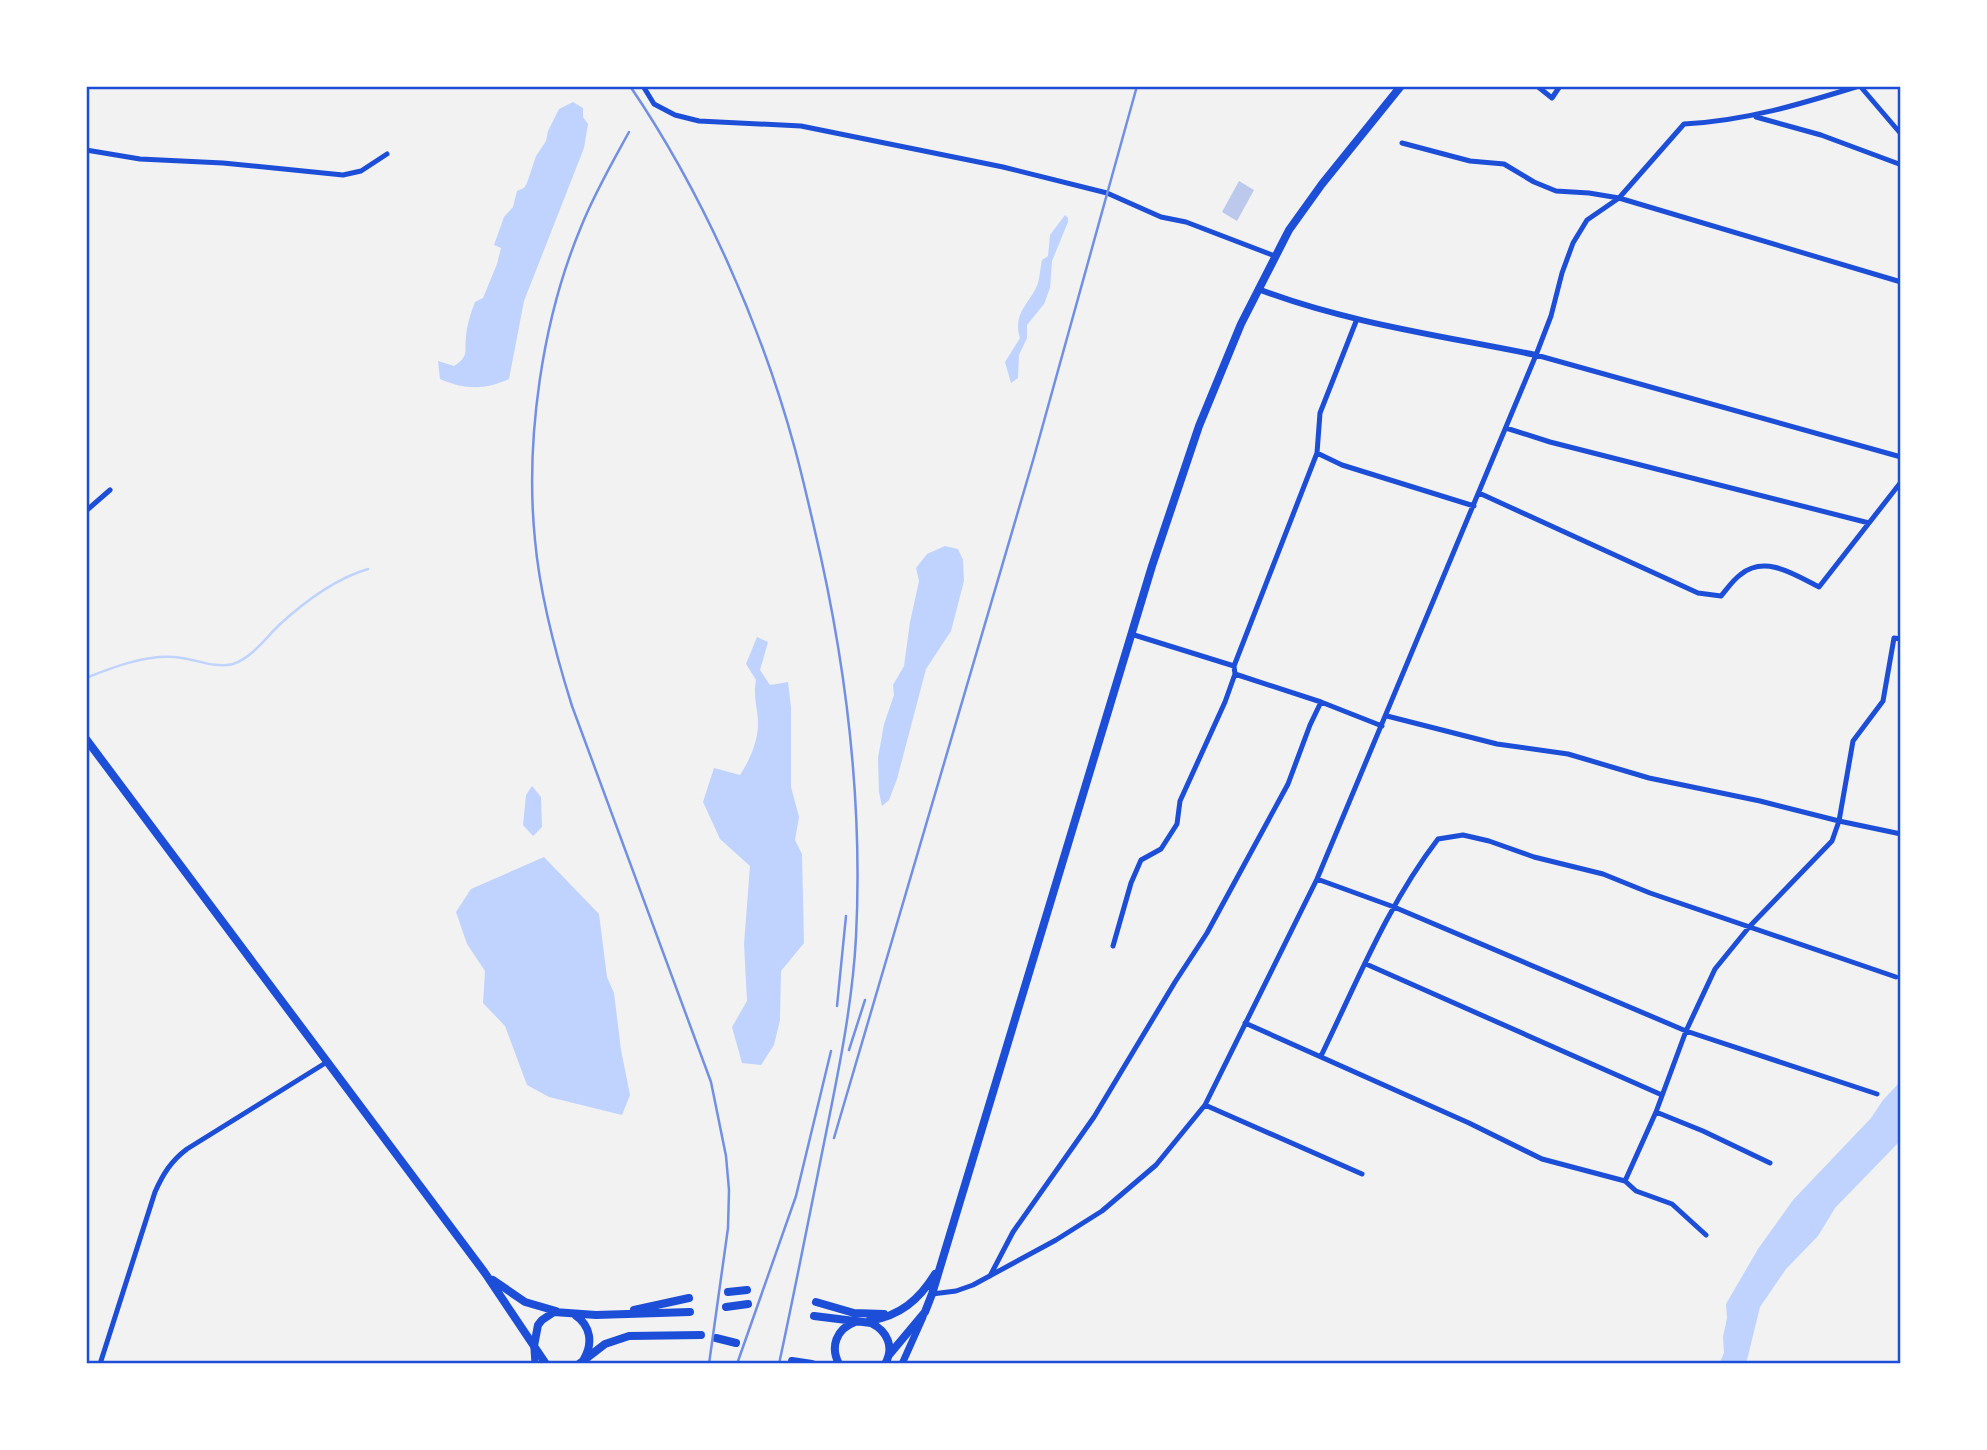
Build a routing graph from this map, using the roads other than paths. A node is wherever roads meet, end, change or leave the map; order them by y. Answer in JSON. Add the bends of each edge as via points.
{"nodes":[{"id":1,"x":643,"y":86,"type":"edge"},
{"id":2,"x":1401,"y":86,"type":"edge"},
{"id":3,"x":1537,"y":86,"type":"edge"},
{"id":4,"x":1560,"y":86,"type":"edge"},
{"id":5,"x":1859,"y":86,"type":"edge"},
{"id":6,"x":1754,"y":116,"type":"junction"},
{"id":7,"x":1901,"y":134,"type":"edge"},
{"id":8,"x":1402,"y":144,"type":"dead end"},
{"id":9,"x":86,"y":150,"type":"edge"},
{"id":10,"x":387,"y":153,"type":"dead end"},
{"id":11,"x":1899,"y":164,"type":"dead end"},
{"id":12,"x":1619,"y":198,"type":"junction"},
{"id":13,"x":1275,"y":256,"type":"junction"},
{"id":14,"x":1901,"y":282,"type":"edge"},
{"id":15,"x":1258,"y":289,"type":"junction"},
{"id":16,"x":1356,"y":318,"type":"junction"},
{"id":17,"x":1536,"y":355,"type":"junction"},
{"id":18,"x":1506,"y":428,"type":"junction"},
{"id":19,"x":1317,"y":453,"type":"junction"},
{"id":20,"x":1901,"y":457,"type":"edge"},
{"id":21,"x":1901,"y":482,"type":"edge"},
{"id":22,"x":110,"y":489,"type":"dead end"},
{"id":23,"x":1479,"y":494,"type":"junction"},
{"id":24,"x":1474,"y":506,"type":"junction"},
{"id":25,"x":86,"y":511,"type":"edge"},
{"id":26,"x":1869,"y":523,"type":"junction"},
{"id":27,"x":1131,"y":635,"type":"junction"},
{"id":28,"x":1901,"y":639,"type":"edge"},
{"id":29,"x":1234,"y":666,"type":"junction"},
{"id":30,"x":1235,"y":674,"type":"junction"},
{"id":31,"x":1321,"y":702,"type":"junction"},
{"id":32,"x":1387,"y":716,"type":"junction"},
{"id":33,"x":1382,"y":726,"type":"junction"},
{"id":34,"x":86,"y":739,"type":"edge"},
{"id":35,"x":1839,"y":821,"type":"junction"},
{"id":36,"x":1901,"y":834,"type":"edge"},
{"id":37,"x":1317,"y":879,"type":"junction"},
{"id":38,"x":1394,"y":906,"type":"junction"},
{"id":39,"x":1750,"y":926,"type":"junction"},
{"id":40,"x":1113,"y":946,"type":"dead end"},
{"id":41,"x":1366,"y":964,"type":"junction"},
{"id":42,"x":1896,"y":977,"type":"dead end"},
{"id":43,"x":1245,"y":1023,"type":"junction"},
{"id":44,"x":1686,"y":1031,"type":"junction"},
{"id":45,"x":1321,"y":1056,"type":"junction"},
{"id":46,"x":327,"y":1062,"type":"junction"},
{"id":47,"x":1877,"y":1094,"type":"dead end"},
{"id":48,"x":1662,"y":1095,"type":"junction"},
{"id":49,"x":1205,"y":1105,"type":"junction"},
{"id":50,"x":1656,"y":1112,"type":"junction"},
{"id":51,"x":1770,"y":1163,"type":"dead end"},
{"id":52,"x":1362,"y":1174,"type":"dead end"},
{"id":53,"x":1625,"y":1181,"type":"junction"},
{"id":54,"x":1706,"y":1235,"type":"dead end"},
{"id":55,"x":942,"y":1258,"type":"junction"},
{"id":56,"x":485,"y":1273,"type":"junction"},
{"id":57,"x":990,"y":1276,"type":"junction"},
{"id":58,"x":747,"y":1290,"type":"dead end"},
{"id":59,"x":728,"y":1292,"type":"dead end"},
{"id":60,"x":932,"y":1294,"type":"junction"},
{"id":61,"x":689,"y":1298,"type":"dead end"},
{"id":62,"x":816,"y":1302,"type":"dead end"},
{"id":63,"x":748,"y":1304,"type":"dead end"},
{"id":64,"x":726,"y":1307,"type":"dead end"},
{"id":65,"x":901,"y":1310,"type":"junction"},
{"id":66,"x":559,"y":1312,"type":"junction"},
{"id":67,"x":690,"y":1312,"type":"dead end"},
{"id":68,"x":925,"y":1312,"type":"junction"},
{"id":69,"x":569,"y":1313,"type":"junction"},
{"id":70,"x":614,"y":1314,"type":"junction"},
{"id":71,"x":814,"y":1316,"type":"dead end"},
{"id":72,"x":859,"y":1322,"type":"junction"},
{"id":73,"x":701,"y":1335,"type":"dead end"},
{"id":74,"x":716,"y":1338,"type":"dead end"},
{"id":75,"x":736,"y":1343,"type":"dead end"},
{"id":76,"x":534,"y":1349,"type":"junction"},
{"id":77,"x":888,"y":1360,"type":"edge"},
{"id":78,"x":792,"y":1361,"type":"joint"},
{"id":79,"x":100,"y":1364,"type":"edge"},
{"id":80,"x":535,"y":1364,"type":"edge"},
{"id":81,"x":546,"y":1364,"type":"edge"},
{"id":82,"x":580,"y":1364,"type":"edge"},
{"id":83,"x":802,"y":1364,"type":"edge"},
{"id":84,"x":812,"y":1364,"type":"edge"},
{"id":85,"x":839,"y":1364,"type":"edge"},
{"id":86,"x":902,"y":1364,"type":"edge"}],
"edges":[{"from":1,"to":13,"type":"street","via":[[654,104],[675,115],[699,121],[801,126],[1003,167],[1111,194],[1161,217]]},
{"from":2,"to":13,"type":"main road","via":[[1322,184]]},
{"from":3,"to":4,"type":"street","via":[[1552,98]]},
{"from":5,"to":6,"type":"street"},
{"from":5,"to":7,"type":"street"},
{"from":6,"to":11,"type":"street"},
{"from":6,"to":12,"type":"street","via":[[1684,124]]},
{"from":8,"to":12,"type":"street","via":[[1470,161],[1504,164],[1556,191]]},
{"from":9,"to":10,"type":"street","via":[[140,159],[343,175],[361,172]]},
{"from":12,"to":14,"type":"street"},
{"from":12,"to":17,"type":"street","via":[[1587,220],[1573,243]]},
{"from":13,"to":15,"type":"main road"},
{"from":15,"to":16,"type":"street"},
{"from":15,"to":27,"type":"main road","via":[[1199,425]]},
{"from":16,"to":17,"type":"street"},
{"from":16,"to":19,"type":"street","via":[[1320,413]]},
{"from":17,"to":18,"type":"street"},
{"from":17,"to":20,"type":"street"},
{"from":18,"to":23,"type":"street"},
{"from":18,"to":26,"type":"street"},
{"from":19,"to":24,"type":"street"},
{"from":19,"to":29,"type":"street"},
{"from":21,"to":26,"type":"street"},
{"from":22,"to":25,"type":"street"},
{"from":23,"to":24,"type":"street"},
{"from":23,"to":26,"type":"street","via":[[1698,593],[1721,596],[1739,575],[1765,565],[1819,587]]},
{"from":24,"to":32,"type":"street"},
{"from":27,"to":29,"type":"street"},
{"from":27,"to":55,"type":"main road"},
{"from":28,"to":35,"type":"street","via":[[1894,638],[1883,701],[1853,741]]},
{"from":29,"to":30,"type":"street"},
{"from":30,"to":31,"type":"street"},
{"from":30,"to":40,"type":"street","via":[[1180,801],[1177,824],[1161,849],[1141,860],[1130,883]]},
{"from":31,"to":33,"type":"street"},
{"from":31,"to":57,"type":"street","via":[[1288,784],[1208,933],[1094,1117],[1013,1231]]},
{"from":32,"to":33,"type":"street"},
{"from":32,"to":35,"type":"street","via":[[1497,744],[1568,754],[1648,778]]},
{"from":33,"to":37,"type":"street"},
{"from":34,"to":46,"type":"main road"},
{"from":35,"to":36,"type":"street"},
{"from":35,"to":39,"type":"street","via":[[1832,841]]},
{"from":37,"to":38,"type":"street"},
{"from":37,"to":43,"type":"street"},
{"from":38,"to":39,"type":"street","via":[[1438,839],[1463,835],[1603,874]]},
{"from":38,"to":41,"type":"street"},
{"from":38,"to":44,"type":"street"},
{"from":39,"to":42,"type":"street"},
{"from":39,"to":44,"type":"street","via":[[1715,969]]},
{"from":41,"to":45,"type":"street"},
{"from":41,"to":48,"type":"street"},
{"from":43,"to":45,"type":"street"},
{"from":43,"to":49,"type":"street"},
{"from":44,"to":47,"type":"street"},
{"from":44,"to":48,"type":"street"},
{"from":45,"to":53,"type":"street","via":[[1542,1159]]},
{"from":46,"to":56,"type":"main road"},
{"from":46,"to":79,"type":"street","via":[[174,1159],[155,1192]]},
{"from":48,"to":50,"type":"street"},
{"from":49,"to":52,"type":"street"},
{"from":49,"to":57,"type":"street","via":[[1156,1165],[1121,1196],[1056,1240]]},
{"from":50,"to":51,"type":"street"},
{"from":50,"to":53,"type":"street"},
{"from":53,"to":54,"type":"street","via":[[1636,1191],[1672,1204]]},
{"from":55,"to":60,"type":"main road"},
{"from":55,"to":65,"type":"main road","via":[[926,1288]]},
{"from":56,"to":66,"type":"main road","via":[[525,1302]]},
{"from":56,"to":76,"type":"main road"},
{"from":57,"to":60,"type":"street","via":[[956,1291]]},
{"from":58,"to":59,"type":"main road"},
{"from":60,"to":68,"type":"main road"},
{"from":61,"to":70,"type":"main road"},
{"from":62,"to":65,"type":"main road","via":[[870,1315]]},
{"from":63,"to":64,"type":"main road"},
{"from":65,"to":72,"type":"main road"},
{"from":66,"to":69,"type":"main road"},
{"from":66,"to":76,"type":"main road","via":[[538,1325]]},
{"from":67,"to":70,"type":"main road"},
{"from":68,"to":77,"type":"main road"},
{"from":68,"to":86,"type":"main road"},
{"from":69,"to":70,"type":"main road"},
{"from":69,"to":82,"type":"main road","via":[[583,1322],[589,1335],[589,1349]]},
{"from":71,"to":72,"type":"main road"},
{"from":72,"to":77,"type":"main road","via":[[884,1333],[890,1347]]},
{"from":72,"to":85,"type":"main road","via":[[845,1327],[835,1342]]},
{"from":73,"to":82,"type":"main road","via":[[629,1336],[605,1344]]},
{"from":74,"to":75,"type":"main road"},
{"from":76,"to":80,"type":"main road"},
{"from":76,"to":81,"type":"main road"},
{"from":78,"to":83,"type":"main road"},
{"from":78,"to":84,"type":"main road"}]}
